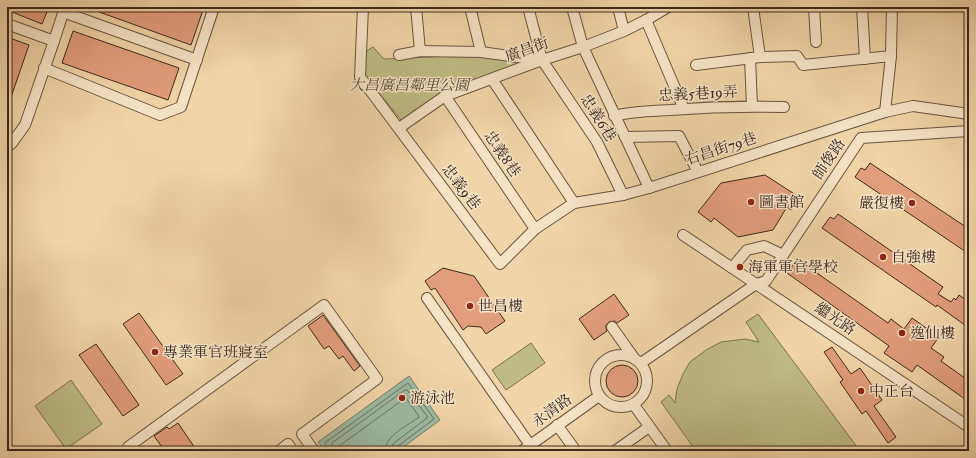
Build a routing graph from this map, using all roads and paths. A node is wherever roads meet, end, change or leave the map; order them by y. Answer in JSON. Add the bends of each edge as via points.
{"nodes":[{"id":1,"x":214,"y":7,"type":"edge"},
{"id":2,"x":363,"y":7,"type":"edge"},
{"id":3,"x":416,"y":7,"type":"edge"},
{"id":4,"x":470,"y":7,"type":"edge"},
{"id":5,"x":528,"y":7,"type":"edge"},
{"id":6,"x":572,"y":7,"type":"edge"},
{"id":7,"x":618,"y":7,"type":"edge"},
{"id":8,"x":753,"y":7,"type":"edge"},
{"id":9,"x":814,"y":7,"type":"edge"},
{"id":10,"x":862,"y":7,"type":"edge"},
{"id":11,"x":892,"y":7,"type":"edge"},
{"id":12,"x":664,"y":8,"type":"edge"},
{"id":13,"x":64,"y":9,"type":"edge"},
{"id":14,"x":646,"y":20,"type":"junction"},
{"id":15,"x":7,"y":24,"type":"edge"},
{"id":16,"x":624,"y":30,"type":"junction"},
{"id":17,"x":54,"y":41,"type":"junction"},
{"id":18,"x":816,"y":42,"type":"dead end"},
{"id":19,"x":583,"y":47,"type":"junction"},
{"id":20,"x":420,"y":51,"type":"junction"},
{"id":21,"x":481,"y":52,"type":"junction"},
{"id":22,"x":399,"y":55,"type":"dead end"},
{"id":23,"x":891,"y":56,"type":"junction"},
{"id":24,"x":755,"y":57,"type":"junction"},
{"id":25,"x":865,"y":58,"type":"junction"},
{"id":26,"x":197,"y":60,"type":"junction"},
{"id":27,"x":542,"y":60,"type":"junction"},
{"id":28,"x":696,"y":65,"type":"dead end"},
{"id":29,"x":44,"y":68,"type":"junction"},
{"id":30,"x":492,"y":79,"type":"junction"},
{"id":31,"x":445,"y":96,"type":"junction"},
{"id":32,"x":752,"y":106,"type":"junction"},
{"id":33,"x":784,"y":107,"type":"dead end"},
{"id":34,"x":684,"y":109,"type":"junction"},
{"id":35,"x":885,"y":112,"type":"junction"},
{"id":36,"x":969,"y":114,"type":"edge"},
{"id":37,"x":614,"y":116,"type":"junction"},
{"id":38,"x":399,"y":128,"type":"junction"},
{"id":39,"x":969,"y":131,"type":"edge"},
{"id":40,"x":625,"y":137,"type":"junction"},
{"id":41,"x":7,"y":147,"type":"edge"},
{"id":42,"x":698,"y":172,"type":"junction"},
{"id":43,"x":649,"y":188,"type":"junction"},
{"id":44,"x":623,"y":194,"type":"junction"},
{"id":45,"x":574,"y":202,"type":"junction"},
{"id":46,"x":535,"y":229,"type":"junction"},
{"id":47,"x":683,"y":235,"type":"dead end"},
{"id":48,"x":783,"y":255,"type":"junction"},
{"id":49,"x":500,"y":264,"type":"joint"},
{"id":50,"x":732,"y":268,"type":"junction"},
{"id":51,"x":756,"y":284,"type":"junction"},
{"id":52,"x":427,"y":298,"type":"dead end"},
{"id":53,"x":612,"y":327,"type":"dead end"},
{"id":54,"x":637,"y":360,"type":"junction"},
{"id":55,"x":599,"y":396,"type":"junction"},
{"id":56,"x":634,"y":405,"type":"junction"},
{"id":57,"x":558,"y":425,"type":"junction"},
{"id":58,"x":649,"y":427,"type":"junction"},
{"id":59,"x":969,"y":427,"type":"edge"},
{"id":60,"x":526,"y":448,"type":"edge"},
{"id":61,"x":130,"y":451,"type":"edge"},
{"id":62,"x":279,"y":451,"type":"edge"},
{"id":63,"x":293,"y":451,"type":"edge"},
{"id":64,"x":314,"y":451,"type":"edge"},
{"id":65,"x":576,"y":451,"type":"edge"},
{"id":66,"x":615,"y":451,"type":"edge"},
{"id":67,"x":667,"y":451,"type":"edge"}],
"edges":[{"from":1,"to":26,"type":"street"},
{"from":2,"to":38,"type":"street","name":"忠義9巷","via":[[360,77]]},
{"from":3,"to":20,"type":"street"},
{"from":4,"to":21,"type":"street"},
{"from":5,"to":27,"type":"street","name":"忠義6巷"},
{"from":6,"to":19,"type":"street"},
{"from":7,"to":16,"type":"street"},
{"from":8,"to":24,"type":"street"},
{"from":9,"to":18,"type":"street"},
{"from":10,"to":25,"type":"street"},
{"from":11,"to":23,"type":"street"},
{"from":12,"to":14,"type":"street","name":"廣昌街"},
{"from":13,"to":17,"type":"street"},
{"from":13,"to":26,"type":"street"},
{"from":14,"to":16,"type":"street","name":"廣昌街"},
{"from":14,"to":34,"type":"street"},
{"from":15,"to":17,"type":"street"},
{"from":16,"to":19,"type":"street","name":"廣昌街"},
{"from":17,"to":29,"type":"street"},
{"from":19,"to":27,"type":"street","name":"廣昌街"},
{"from":19,"to":37,"type":"street"},
{"from":20,"to":21,"type":"street"},
{"from":20,"to":22,"type":"street"},
{"from":21,"to":27,"type":"street"},
{"from":23,"to":25,"type":"street"},
{"from":23,"to":35,"type":"street"},
{"from":24,"to":25,"type":"street","via":[[797,56],[803,65]]},
{"from":24,"to":28,"type":"street"},
{"from":24,"to":32,"type":"street"},
{"from":26,"to":29,"type":"street","via":[[181,107],[160,115]]},
{"from":27,"to":30,"type":"street","name":"廣昌街"},
{"from":27,"to":44,"type":"street","name":"忠義6巷","via":[[596,142]]},
{"from":29,"to":41,"type":"street","via":[[25,125]]},
{"from":30,"to":31,"type":"street","name":"廣昌街"},
{"from":30,"to":45,"type":"street"},
{"from":31,"to":38,"type":"street","name":"廣昌街"},
{"from":31,"to":46,"type":"street","name":"忠義8巷"},
{"from":32,"to":33,"type":"street","name":"忠義5巷19弄"},
{"from":32,"to":34,"type":"street","name":"忠義5巷19弄"},
{"from":34,"to":37,"type":"street","name":"忠義5巷19弄","via":[[627,112]]},
{"from":35,"to":36,"type":"street","name":"右昌街79巷","via":[[913,106]]},
{"from":35,"to":42,"type":"street","name":"右昌街79巷"},
{"from":37,"to":40,"type":"street"},
{"from":38,"to":49,"type":"street","name":"忠義9巷"},
{"from":39,"to":48,"type":"street","name":"師俊路","via":[[861,138]]},
{"from":40,"to":42,"type":"street","via":[[679,136]]},
{"from":40,"to":43,"type":"street"},
{"from":42,"to":43,"type":"street","name":"右昌街79巷"},
{"from":43,"to":44,"type":"street","name":"右昌街79巷"},
{"from":44,"to":45,"type":"street","name":"右昌街79巷"},
{"from":45,"to":46,"type":"street","name":"右昌街79巷"},
{"from":46,"to":49,"type":"street","name":"右昌街79巷"},
{"from":47,"to":50,"type":"street","name":"繼光路"},
{"from":48,"to":50,"type":"street","via":[[764,246],[747,250]]},
{"from":48,"to":51,"type":"street","name":"師俊路","via":[[766,281]]},
{"from":50,"to":51,"type":"street","name":"繼光路"},
{"from":51,"to":54,"type":"street","name":"師俊路"},
{"from":51,"to":59,"type":"street","name":"繼光路"},
{"from":52,"to":60,"type":"street"},
{"from":53,"to":54,"type":"street"},
{"from":54,"to":55,"type":"street","via":[[617,355],[602,363],[595,379]]},
{"from":54,"to":56,"type":"street","via":[[645,370],[648,386],[645,394]]},
{"from":55,"to":56,"type":"street","via":[[611,406],[618,408]]},
{"from":55,"to":57,"type":"street","name":"永清路"},
{"from":56,"to":58,"type":"street"},
{"from":57,"to":60,"type":"street","name":"永清路"},
{"from":57,"to":65,"type":"street"},
{"from":58,"to":66,"type":"street"},
{"from":58,"to":67,"type":"street"},
{"from":61,"to":64,"type":"street","via":[[128,447],[324,305],[377,378],[302,434]]},
{"from":62,"to":63,"type":"street","via":[[288,444]]}]}
